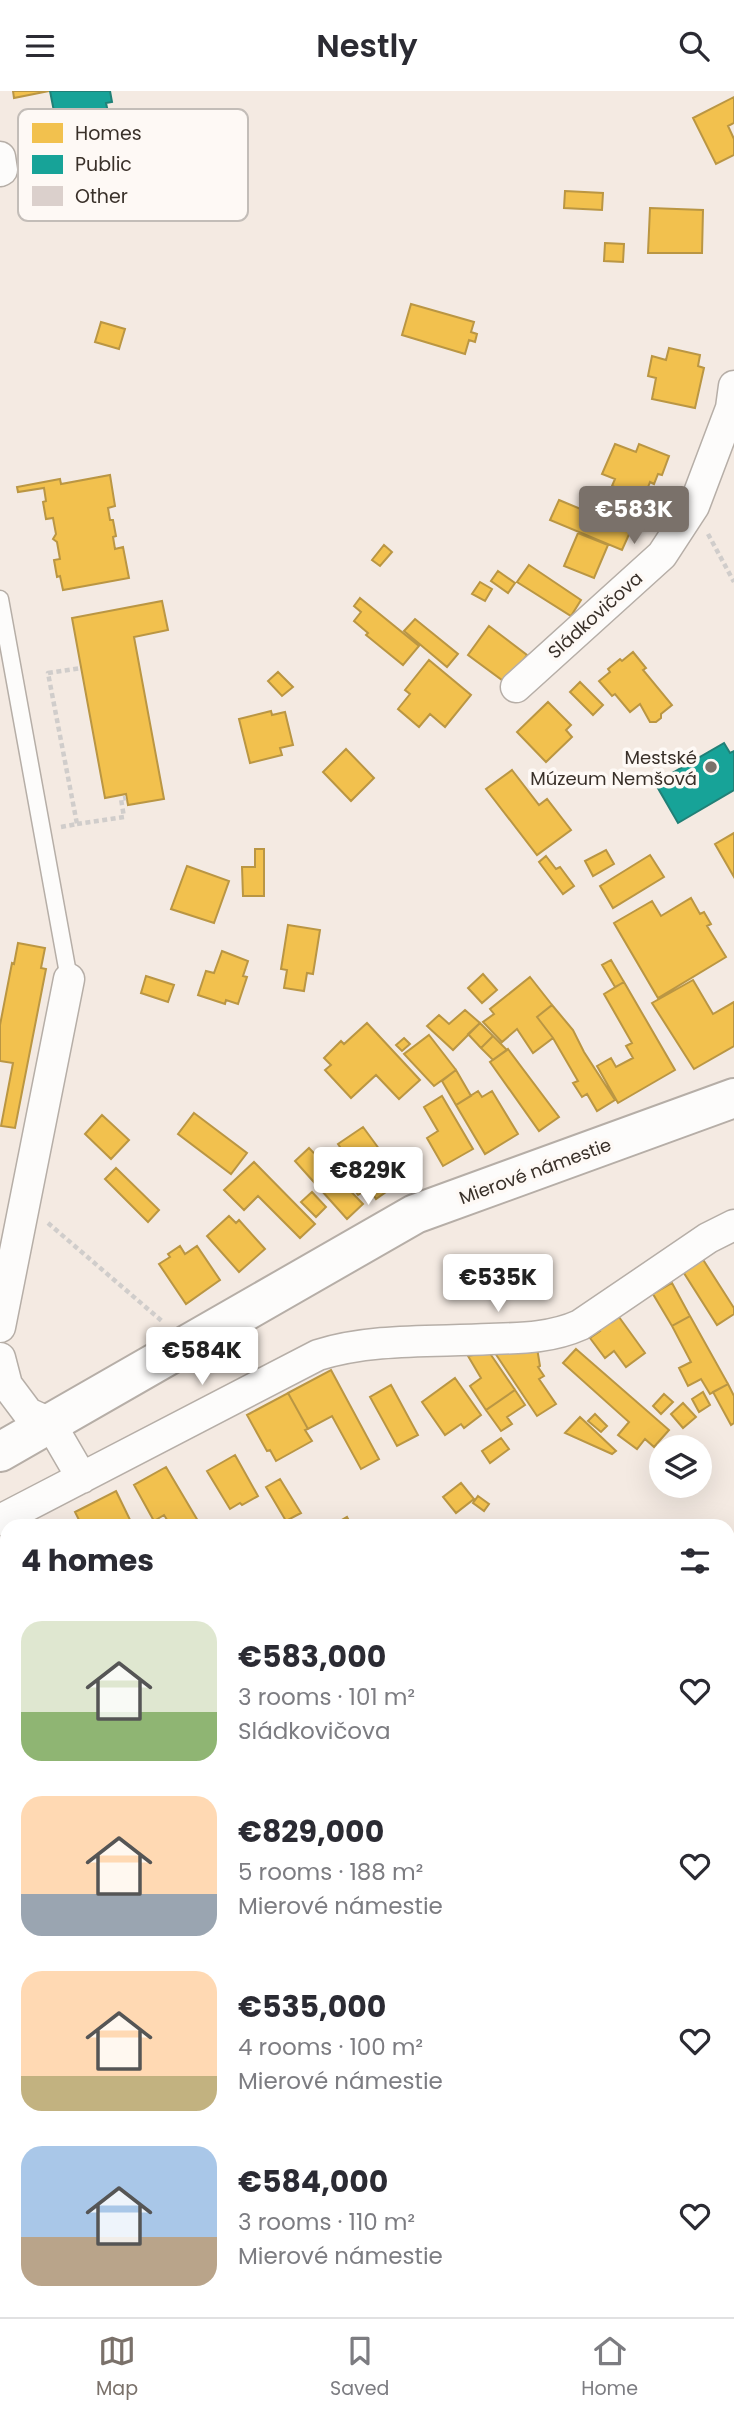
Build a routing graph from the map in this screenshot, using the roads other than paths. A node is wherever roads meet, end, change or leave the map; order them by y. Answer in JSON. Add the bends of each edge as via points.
{"nodes":[{"id":1,"x":0,"y":157,"type":"edge"},
{"id":2,"x":0,"y":171,"type":"edge"},
{"id":3,"x":734,"y":386,"type":"edge"},
{"id":4,"x":0,"y":599,"type":"edge"},
{"id":5,"x":516,"y":687,"type":"dead end"},
{"id":6,"x":69,"y":979,"type":"joint"},
{"id":7,"x":734,"y":1098,"type":"edge"},
{"id":8,"x":734,"y":1226,"type":"edge"},
{"id":9,"x":0,"y":1327,"type":"edge"},
{"id":10,"x":0,"y":1357,"type":"edge"},
{"id":11,"x":50,"y":1423,"type":"junction"},
{"id":12,"x":0,"y":1452,"type":"edge"},
{"id":13,"x":82,"y":1478,"type":"junction"},
{"id":14,"x":2,"y":1519,"type":"edge"}],
"edges":[{"from":1,"to":2,"type":"street"},
{"from":3,"to":5,"type":"street","name":"Sládkovičova","via":[[694,506],[662,555]]},
{"from":4,"to":6,"type":"lane"},
{"from":6,"to":9,"type":"street"},
{"from":7,"to":11,"type":"main road","name":"Mierové námestie","via":[[415,1214]]},
{"from":8,"to":13,"type":"street","via":[[708,1238],[565,1331],[525,1338],[387,1344],[318,1355]]},
{"from":10,"to":11,"type":"street","via":[[7,1385],[28,1413]]},
{"from":11,"to":12,"type":"main road","name":"Mierové námestie"},
{"from":11,"to":13,"type":"street"},
{"from":13,"to":14,"type":"street"}]}
